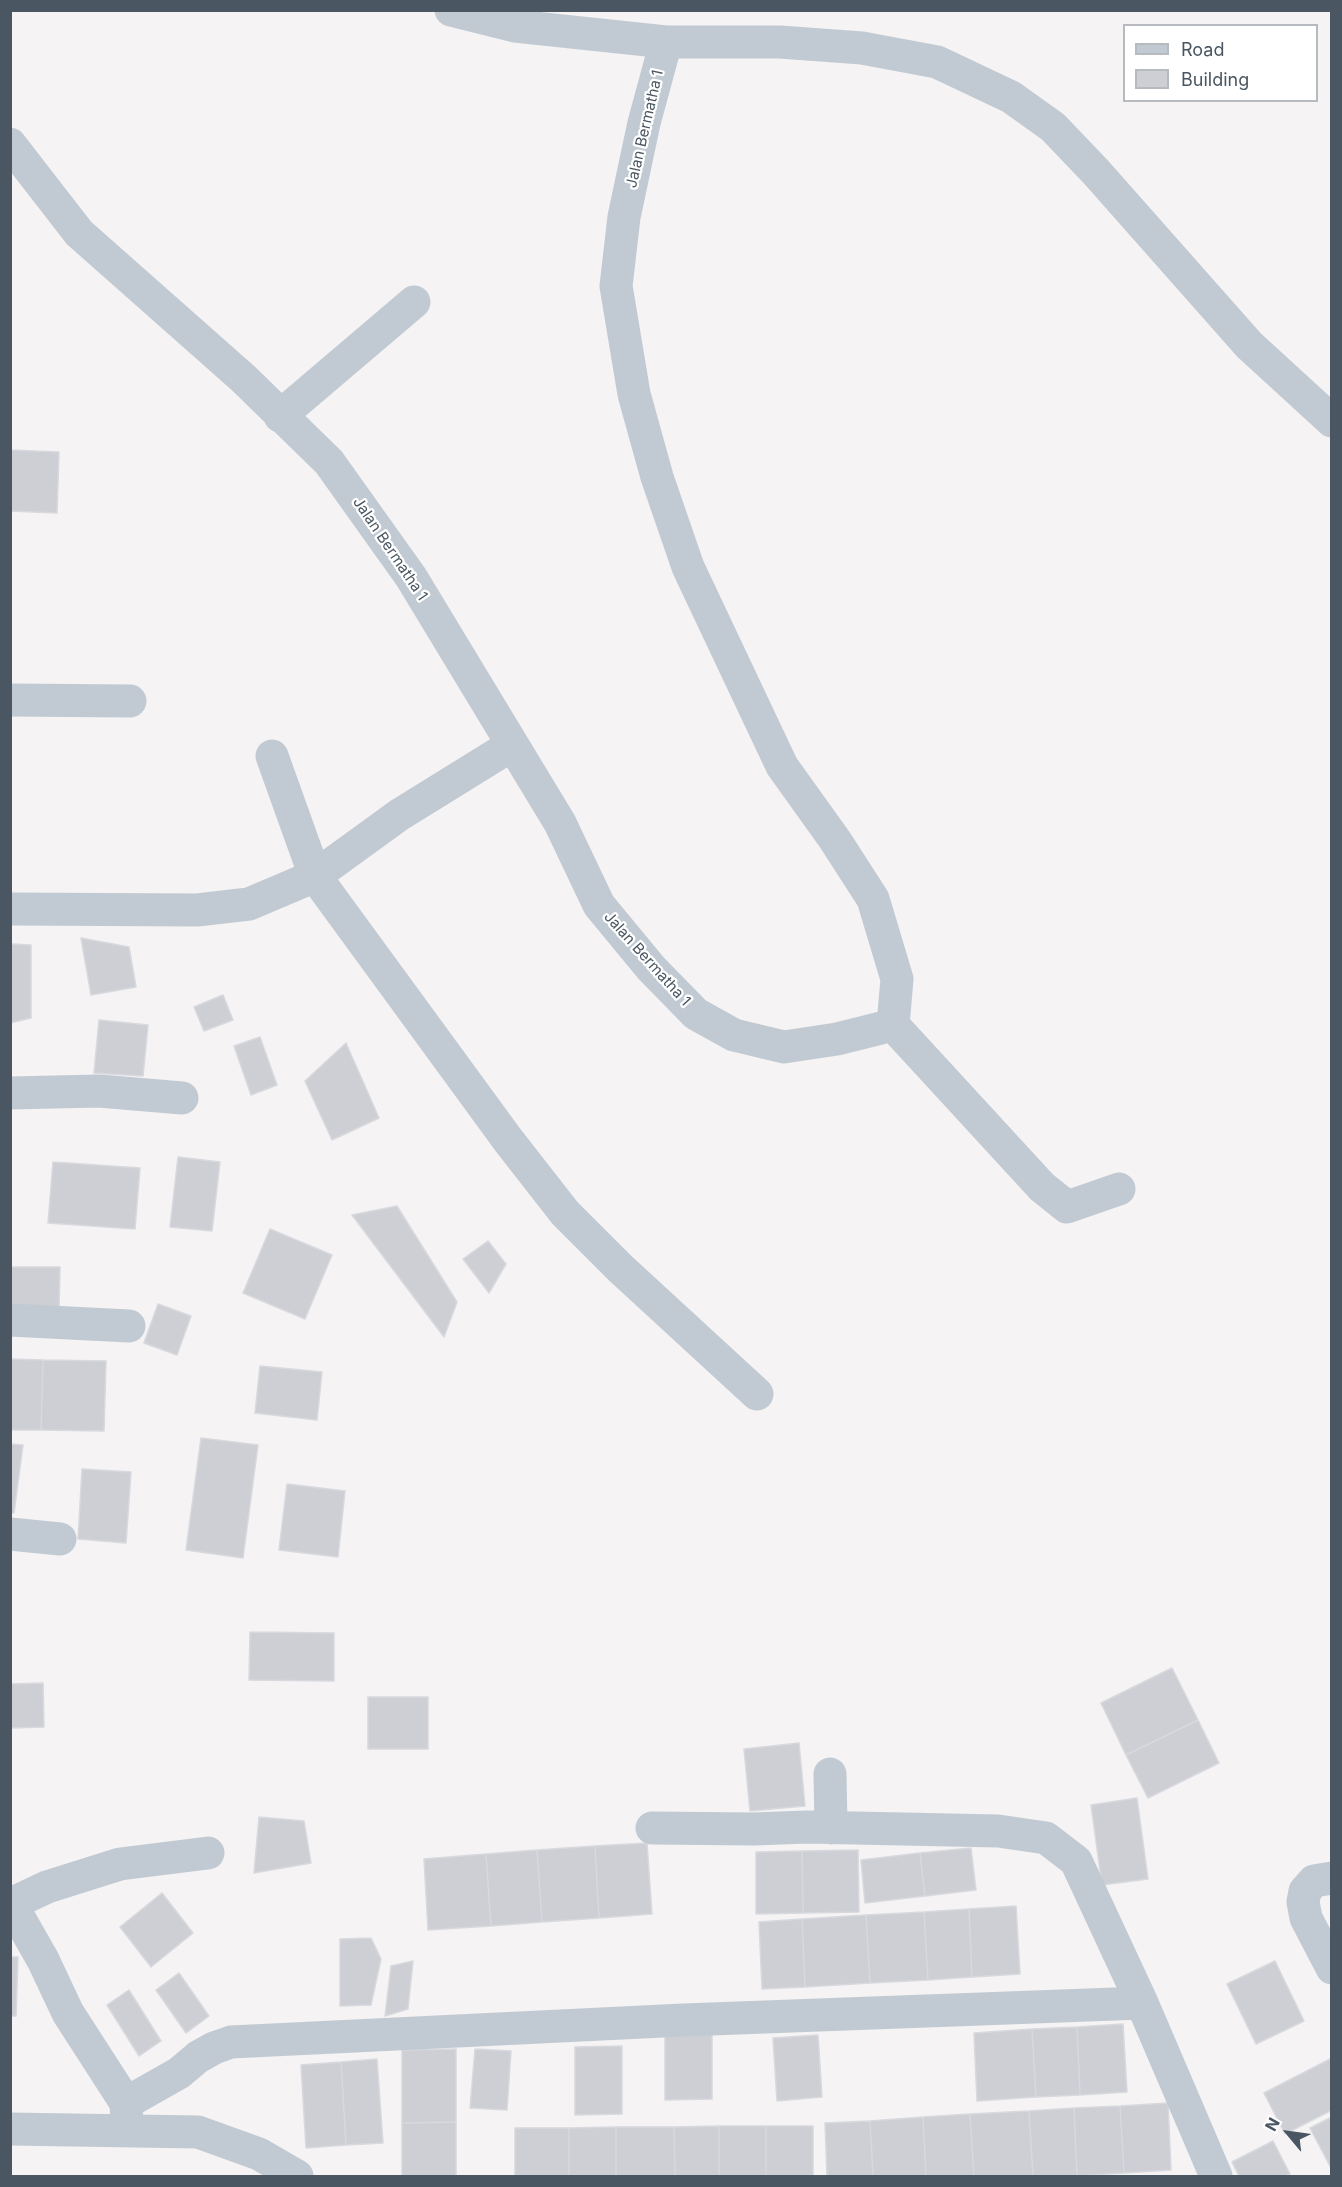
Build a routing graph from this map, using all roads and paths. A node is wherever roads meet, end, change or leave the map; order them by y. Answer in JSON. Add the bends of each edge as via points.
{"nodes":[{"id":1,"x":451,"y":10,"type":"edge"},
{"id":2,"x":666,"y":42,"type":"junction"},
{"id":3,"x":10,"y":144,"type":"edge"},
{"id":4,"x":414,"y":302,"type":"dead end"},
{"id":5,"x":280,"y":416,"type":"junction"},
{"id":6,"x":1332,"y":421,"type":"edge"},
{"id":7,"x":10,"y":700,"type":"edge"},
{"id":8,"x":130,"y":700,"type":"dead end"},
{"id":9,"x":512,"y":744,"type":"junction"},
{"id":10,"x":272,"y":756,"type":"dead end"},
{"id":11,"x":315,"y":876,"type":"junction"},
{"id":12,"x":10,"y":909,"type":"edge"},
{"id":13,"x":893,"y":1025,"type":"junction"},
{"id":14,"x":10,"y":1093,"type":"edge"},
{"id":15,"x":182,"y":1098,"type":"dead end"},
{"id":16,"x":1119,"y":1189,"type":"dead end"},
{"id":17,"x":10,"y":1320,"type":"edge"},
{"id":18,"x":129,"y":1326,"type":"dead end"},
{"id":19,"x":757,"y":1394,"type":"dead end"},
{"id":20,"x":10,"y":1534,"type":"edge"},
{"id":21,"x":60,"y":1539,"type":"dead end"},
{"id":22,"x":830,"y":1774,"type":"dead end"},
{"id":23,"x":652,"y":1828,"type":"dead end"},
{"id":24,"x":831,"y":1828,"type":"junction"},
{"id":25,"x":208,"y":1853,"type":"dead end"},
{"id":26,"x":1332,"y":1878,"type":"edge"},
{"id":27,"x":11,"y":1903,"type":"edge"},
{"id":28,"x":1332,"y":1968,"type":"edge"},
{"id":29,"x":1142,"y":2003,"type":"junction"},
{"id":30,"x":127,"y":2118,"type":"junction"},
{"id":31,"x":10,"y":2129,"type":"edge"},
{"id":32,"x":297,"y":2176,"type":"edge"},
{"id":33,"x":1216,"y":2176,"type":"edge"}],
"edges":[{"from":1,"to":2,"type":"street","via":[[515,26]]},
{"from":2,"to":6,"type":"street","via":[[780,42],[862,48],[937,62],[1011,97],[1053,127],[1249,345]]},
{"from":2,"to":13,"type":"street","name":"Jalan Bermatha 1","via":[[624,217],[616,286],[634,394],[657,477],[693,577],[783,766],[873,899],[897,979]]},
{"from":3,"to":5,"type":"street","name":"Jalan Bermatha 1","via":[[79,234],[244,379]]},
{"from":4,"to":5,"type":"street"},
{"from":5,"to":9,"type":"street","name":"Jalan Bermatha 1","via":[[329,462],[411,577]]},
{"from":7,"to":8,"type":"street"},
{"from":9,"to":11,"type":"street","via":[[399,815]]},
{"from":9,"to":13,"type":"street","name":"Jalan Bermatha 1","via":[[560,823],[599,905],[651,968],[696,1014],[734,1035],[784,1047]]},
{"from":10,"to":11,"type":"street"},
{"from":11,"to":12,"type":"street","via":[[249,904],[197,910]]},
{"from":11,"to":19,"type":"street","via":[[566,1214]]},
{"from":13,"to":16,"type":"street","via":[[1042,1187],[1067,1207]]},
{"from":14,"to":15,"type":"street","via":[[99,1091]]},
{"from":17,"to":18,"type":"street"},
{"from":20,"to":21,"type":"street"},
{"from":22,"to":24,"type":"street"},
{"from":23,"to":24,"type":"street"},
{"from":24,"to":29,"type":"street","via":[[998,1831],[1046,1838],[1076,1861]]},
{"from":25,"to":27,"type":"street","via":[[120,1864]]},
{"from":26,"to":28,"type":"street","via":[[1314,1881],[1305,1891],[1303,1902],[1310,1927]]},
{"from":27,"to":30,"type":"street"},
{"from":29,"to":30,"type":"street","via":[[231,2042],[206,2053]]},
{"from":29,"to":33,"type":"street"},
{"from":30,"to":31,"type":"street"},
{"from":30,"to":32,"type":"street","via":[[198,2132],[260,2154]]}]}
